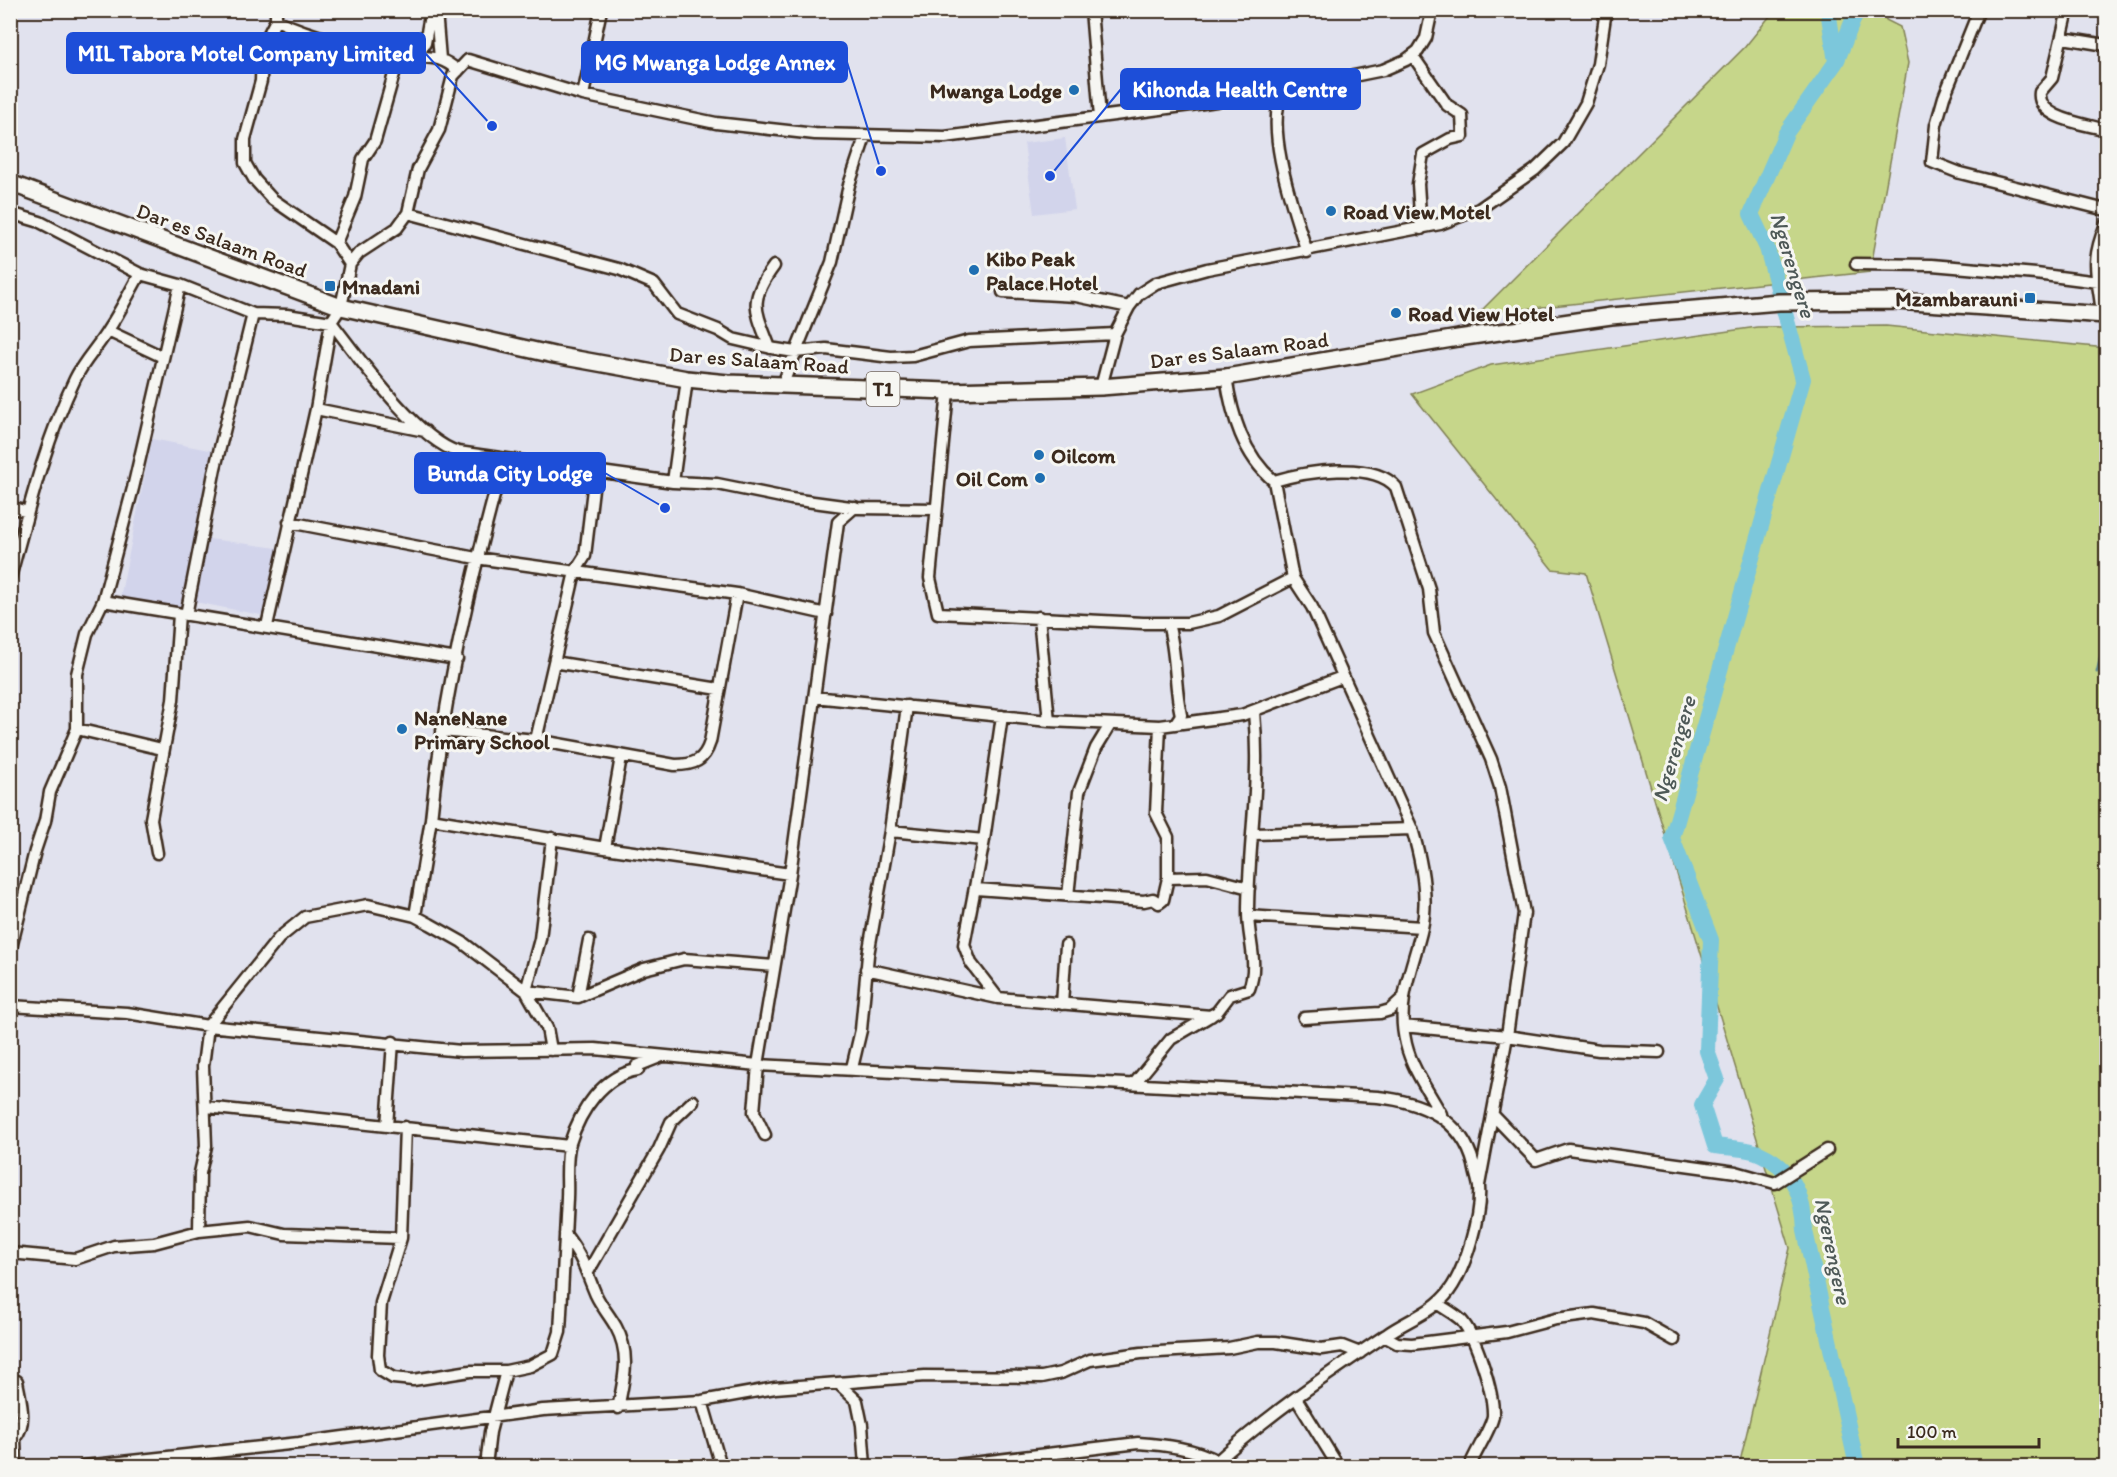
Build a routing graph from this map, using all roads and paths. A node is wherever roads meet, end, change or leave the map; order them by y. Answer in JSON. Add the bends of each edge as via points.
{"nodes":[{"id":1,"x":431,"y":10,"type":"edge"},
{"id":2,"x":436,"y":10,"type":"edge"},
{"id":3,"x":601,"y":10,"type":"edge"},
{"id":4,"x":1091,"y":10,"type":"edge"},
{"id":5,"x":1432,"y":10,"type":"edge"},
{"id":6,"x":1606,"y":10,"type":"edge"},
{"id":7,"x":1979,"y":10,"type":"edge"},
{"id":8,"x":2068,"y":10,"type":"edge"},
{"id":9,"x":276,"y":15,"type":"edge"},
{"id":10,"x":2063,"y":38,"type":"junction"},
{"id":11,"x":2106,"y":45,"type":"edge"},
{"id":12,"x":402,"y":56,"type":"junction"},
{"id":13,"x":1413,"y":56,"type":"junction"},
{"id":14,"x":417,"y":57,"type":"junction"},
{"id":15,"x":440,"y":59,"type":"junction"},
{"id":16,"x":458,"y":70,"type":"junction"},
{"id":17,"x":1284,"y":90,"type":"junction"},
{"id":18,"x":583,"y":95,"type":"junction"},
{"id":19,"x":1100,"y":117,"type":"junction"},
{"id":20,"x":2106,"y":130,"type":"edge"},
{"id":21,"x":865,"y":137,"type":"junction"},
{"id":22,"x":10,"y":183,"type":"edge"},
{"id":23,"x":2106,"y":210,"type":"edge"},
{"id":24,"x":10,"y":213,"type":"edge"},
{"id":25,"x":408,"y":213,"type":"junction"},
{"id":26,"x":2106,"y":224,"type":"edge"},
{"id":27,"x":1421,"y":229,"type":"junction"},
{"id":28,"x":336,"y":243,"type":"junction"},
{"id":29,"x":1306,"y":252,"type":"junction"},
{"id":30,"x":350,"y":264,"type":"junction"},
{"id":31,"x":1856,"y":264,"type":"dead end"},
{"id":32,"x":774,"y":266,"type":"dead end"},
{"id":33,"x":140,"y":274,"type":"junction"},
{"id":34,"x":2102,"y":283,"type":"edge"},
{"id":35,"x":180,"y":285,"type":"junction"},
{"id":36,"x":1003,"y":292,"type":"dead end"},
{"id":37,"x":341,"y":307,"type":"junction"},
{"id":38,"x":1129,"y":307,"type":"junction"},
{"id":39,"x":253,"y":314,"type":"junction"},
{"id":40,"x":2104,"y":314,"type":"edge"},
{"id":41,"x":330,"y":322,"type":"junction"},
{"id":42,"x":108,"y":331,"type":"junction"},
{"id":43,"x":1115,"y":334,"type":"junction"},
{"id":44,"x":770,"y":348,"type":"junction"},
{"id":45,"x":795,"y":352,"type":"junction"},
{"id":46,"x":163,"y":357,"type":"junction"},
{"id":47,"x":1226,"y":377,"type":"junction"},
{"id":48,"x":687,"y":379,"type":"junction"},
{"id":49,"x":782,"y":386,"type":"junction"},
{"id":50,"x":1101,"y":387,"type":"junction"},
{"id":51,"x":948,"y":391,"type":"junction"},
{"id":52,"x":316,"y":409,"type":"junction"},
{"id":53,"x":425,"y":431,"type":"junction"},
{"id":54,"x":504,"y":459,"type":"junction"},
{"id":55,"x":595,"y":472,"type":"junction"},
{"id":56,"x":1274,"y":481,"type":"junction"},
{"id":57,"x":673,"y":482,"type":"junction"},
{"id":58,"x":10,"y":507,"type":"edge"},
{"id":59,"x":855,"y":507,"type":"junction"},
{"id":60,"x":936,"y":509,"type":"junction"},
{"id":61,"x":28,"y":512,"type":"junction"},
{"id":62,"x":289,"y":522,"type":"junction"},
{"id":63,"x":476,"y":558,"type":"junction"},
{"id":64,"x":575,"y":572,"type":"junction"},
{"id":65,"x":10,"y":578,"type":"edge"},
{"id":66,"x":1293,"y":579,"type":"junction"},
{"id":67,"x":737,"y":594,"type":"junction"},
{"id":68,"x":103,"y":601,"type":"junction"},
{"id":69,"x":826,"y":614,"type":"junction"},
{"id":70,"x":182,"y":615,"type":"junction"},
{"id":71,"x":1039,"y":617,"type":"junction"},
{"id":72,"x":1168,"y":624,"type":"junction"},
{"id":73,"x":267,"y":626,"type":"junction"},
{"id":74,"x":457,"y":659,"type":"junction"},
{"id":75,"x":554,"y":662,"type":"junction"},
{"id":76,"x":1342,"y":677,"type":"junction"},
{"id":77,"x":719,"y":689,"type":"junction"},
{"id":78,"x":814,"y":697,"type":"junction"},
{"id":79,"x":908,"y":706,"type":"junction"},
{"id":80,"x":1254,"y":712,"type":"junction"},
{"id":81,"x":1002,"y":716,"type":"junction"},
{"id":82,"x":1049,"y":721,"type":"junction"},
{"id":83,"x":1175,"y":724,"type":"junction"},
{"id":84,"x":1110,"y":725,"type":"junction"},
{"id":85,"x":1160,"y":726,"type":"junction"},
{"id":86,"x":77,"y":729,"type":"junction"},
{"id":87,"x":442,"y":731,"type":"junction"},
{"id":88,"x":536,"y":740,"type":"junction"},
{"id":89,"x":162,"y":749,"type":"junction"},
{"id":90,"x":621,"y":757,"type":"junction"},
{"id":91,"x":431,"y":819,"type":"junction"},
{"id":92,"x":1412,"y":829,"type":"junction"},
{"id":93,"x":890,"y":831,"type":"junction"},
{"id":94,"x":1254,"y":834,"type":"junction"},
{"id":95,"x":552,"y":838,"type":"junction"},
{"id":96,"x":984,"y":840,"type":"junction"},
{"id":97,"x":605,"y":848,"type":"junction"},
{"id":98,"x":157,"y":853,"type":"dead end"},
{"id":99,"x":790,"y":874,"type":"junction"},
{"id":100,"x":1168,"y":878,"type":"junction"},
{"id":101,"x":1249,"y":888,"type":"junction"},
{"id":102,"x":976,"y":889,"type":"junction"},
{"id":103,"x":1068,"y":896,"type":"junction"},
{"id":104,"x":415,"y":916,"type":"junction"},
{"id":105,"x":1248,"y":916,"type":"junction"},
{"id":106,"x":1422,"y":927,"type":"junction"},
{"id":107,"x":589,"y":940,"type":"dead end"},
{"id":108,"x":1066,"y":945,"type":"dead end"},
{"id":109,"x":10,"y":952,"type":"edge"},
{"id":110,"x":774,"y":966,"type":"junction"},
{"id":111,"x":866,"y":969,"type":"junction"},
{"id":112,"x":526,"y":991,"type":"junction"},
{"id":113,"x":578,"y":997,"type":"junction"},
{"id":114,"x":998,"y":998,"type":"junction"},
{"id":115,"x":1403,"y":998,"type":"junction"},
{"id":116,"x":1062,"y":1004,"type":"junction"},
{"id":117,"x":11,"y":1005,"type":"edge"},
{"id":118,"x":1211,"y":1016,"type":"junction"},
{"id":119,"x":1304,"y":1018,"type":"dead end"},
{"id":120,"x":208,"y":1026,"type":"junction"},
{"id":121,"x":1403,"y":1026,"type":"junction"},
{"id":122,"x":1507,"y":1036,"type":"junction"},
{"id":123,"x":393,"y":1042,"type":"junction"},
{"id":124,"x":551,"y":1050,"type":"junction"},
{"id":125,"x":1659,"y":1052,"type":"dead end"},
{"id":126,"x":665,"y":1055,"type":"junction"},
{"id":127,"x":758,"y":1065,"type":"junction"},
{"id":128,"x":852,"y":1068,"type":"junction"},
{"id":129,"x":1134,"y":1084,"type":"junction"},
{"id":130,"x":693,"y":1101,"type":"dead end"},
{"id":131,"x":206,"y":1107,"type":"junction"},
{"id":132,"x":1493,"y":1115,"type":"junction"},
{"id":133,"x":1443,"y":1117,"type":"junction"},
{"id":134,"x":387,"y":1126,"type":"junction"},
{"id":135,"x":405,"y":1127,"type":"junction"},
{"id":136,"x":765,"y":1135,"type":"dead end"},
{"id":137,"x":570,"y":1146,"type":"junction"},
{"id":138,"x":1827,"y":1150,"type":"dead end"},
{"id":139,"x":1479,"y":1187,"type":"junction"},
{"id":140,"x":199,"y":1231,"type":"junction"},
{"id":141,"x":565,"y":1234,"type":"junction"},
{"id":142,"x":401,"y":1238,"type":"junction"},
{"id":143,"x":10,"y":1253,"type":"edge"},
{"id":144,"x":588,"y":1272,"type":"junction"},
{"id":145,"x":1438,"y":1304,"type":"junction"},
{"id":146,"x":1384,"y":1336,"type":"junction"},
{"id":147,"x":1471,"y":1336,"type":"junction"},
{"id":148,"x":1674,"y":1340,"type":"dead end"},
{"id":149,"x":1360,"y":1353,"type":"junction"},
{"id":150,"x":506,"y":1371,"type":"junction"},
{"id":151,"x":17,"y":1381,"type":"dead end"},
{"id":152,"x":839,"y":1383,"type":"junction"},
{"id":153,"x":1296,"y":1398,"type":"junction"},
{"id":154,"x":702,"y":1401,"type":"junction"},
{"id":155,"x":618,"y":1408,"type":"junction"},
{"id":156,"x":494,"y":1416,"type":"junction"},
{"id":157,"x":1215,"y":1464,"type":"edge"},
{"id":158,"x":16,"y":1467,"type":"edge"},
{"id":159,"x":84,"y":1467,"type":"edge"},
{"id":160,"x":486,"y":1467,"type":"edge"},
{"id":161,"x":721,"y":1467,"type":"edge"},
{"id":162,"x":865,"y":1467,"type":"edge"},
{"id":163,"x":948,"y":1467,"type":"edge"},
{"id":164,"x":1338,"y":1467,"type":"edge"},
{"id":165,"x":1470,"y":1467,"type":"edge"}],
"edges":[{"from":1,"to":14,"type":"street","via":[[425,43]]},
{"from":2,"to":15,"type":"street"},
{"from":3,"to":18,"type":"street"},
{"from":4,"to":19,"type":"street"},
{"from":5,"to":13,"type":"street","via":[[1426,38]]},
{"from":6,"to":27,"type":"street","via":[[1601,53],[1590,93],[1558,150],[1479,209]]},
{"from":7,"to":23,"type":"street","via":[[1944,97],[1932,162],[1960,173]]},
{"from":8,"to":10,"type":"street"},
{"from":9,"to":12,"type":"street","via":[[313,34]]},
{"from":9,"to":28,"type":"street","via":[[262,47],[261,81],[244,139],[245,163],[272,199]]},
{"from":10,"to":11,"type":"street"},
{"from":10,"to":20,"type":"street","via":[[2052,78],[2040,92],[2042,105],[2060,116]]},
{"from":12,"to":14,"type":"street"},
{"from":12,"to":28,"type":"street"},
{"from":13,"to":17,"type":"street","via":[[1383,70]]},
{"from":13,"to":27,"type":"street","via":[[1447,105],[1462,115],[1461,138],[1450,139],[1423,154],[1418,184]]},
{"from":14,"to":15,"type":"street"},
{"from":15,"to":16,"type":"street","via":[[446,59]]},
{"from":16,"to":18,"type":"street","via":[[468,60]]},
{"from":16,"to":25,"type":"street","via":[[439,130],[418,169]]},
{"from":17,"to":19,"type":"street"},
{"from":17,"to":29,"type":"street","via":[[1276,107],[1283,172]]},
{"from":18,"to":21,"type":"street","via":[[716,123]]},
{"from":19,"to":21,"type":"street","via":[[962,136]]},
{"from":21,"to":45,"type":"street","via":[[849,185],[832,262]]},
{"from":22,"to":37,"type":"highway","name":"Dar es Salaam Road","number":"T1"},
{"from":24,"to":33,"type":"street","via":[[40,222]]},
{"from":25,"to":30,"type":"street","via":[[397,228],[359,253]]},
{"from":25,"to":44,"type":"street","via":[[619,269],[654,284],[677,314],[733,339]]},
{"from":26,"to":34,"type":"street","via":[[2094,268]]},
{"from":27,"to":29,"type":"street"},
{"from":28,"to":30,"type":"street"},
{"from":29,"to":38,"type":"street","via":[[1190,272],[1150,286]]},
{"from":30,"to":37,"type":"street"},
{"from":31,"to":34,"type":"street","via":[[1932,265]]},
{"from":32,"to":44,"type":"street","via":[[756,296],[759,319]]},
{"from":33,"to":35,"type":"street"},
{"from":33,"to":42,"type":"street"},
{"from":34,"to":40,"type":"street"},
{"from":35,"to":39,"type":"street"},
{"from":35,"to":46,"type":"street"},
{"from":36,"to":38,"type":"street","via":[[1076,296]]},
{"from":37,"to":41,"type":"street"},
{"from":37,"to":48,"type":"highway","name":"Dar es Salaam Road","number":"T1","via":[[554,355]]},
{"from":38,"to":43,"type":"street"},
{"from":39,"to":41,"type":"street"},
{"from":39,"to":70,"type":"street"},
{"from":40,"to":47,"type":"highway","name":"Dar es Salaam Road","number":"T1","via":[[1977,305],[1779,302],[1566,322]]},
{"from":41,"to":52,"type":"street"},
{"from":41,"to":53,"type":"street"},
{"from":42,"to":46,"type":"street"},
{"from":42,"to":61,"type":"street","via":[[92,349],[69,392]]},
{"from":43,"to":45,"type":"street","via":[[969,341],[913,356],[826,350]]},
{"from":43,"to":50,"type":"street"},
{"from":44,"to":45,"type":"street"},
{"from":45,"to":49,"type":"street"},
{"from":46,"to":68,"type":"street"},
{"from":47,"to":50,"type":"highway","name":"Dar es Salaam Road","number":"T1"},
{"from":47,"to":56,"type":"street","via":[[1238,432],[1263,472]]},
{"from":48,"to":49,"type":"highway","name":"Dar es Salaam Road","number":"T1"},
{"from":48,"to":57,"type":"street"},
{"from":49,"to":51,"type":"highway","name":"Dar es Salaam Road","number":"T1"},
{"from":50,"to":51,"type":"highway","name":"Dar es Salaam Road","number":"T1"},
{"from":51,"to":60,"type":"street"},
{"from":52,"to":53,"type":"street"},
{"from":52,"to":62,"type":"street"},
{"from":53,"to":54,"type":"street","via":[[450,450]]},
{"from":54,"to":55,"type":"street"},
{"from":54,"to":63,"type":"street"},
{"from":55,"to":57,"type":"street"},
{"from":55,"to":64,"type":"street","via":[[585,556]]},
{"from":56,"to":66,"type":"street"},
{"from":56,"to":122,"type":"street","via":[[1311,473],[1361,472],[1390,480],[1401,497],[1429,589],[1434,633],[1491,759],[1507,815],[1524,913]]},
{"from":57,"to":59,"type":"street","via":[[717,484]]},
{"from":58,"to":61,"type":"street"},
{"from":59,"to":60,"type":"street"},
{"from":59,"to":69,"type":"street","via":[[838,522]]},
{"from":60,"to":71,"type":"street","via":[[930,578],[938,612]]},
{"from":61,"to":65,"type":"street"},
{"from":62,"to":63,"type":"street"},
{"from":62,"to":73,"type":"street"},
{"from":63,"to":64,"type":"street"},
{"from":63,"to":74,"type":"street"},
{"from":64,"to":67,"type":"street"},
{"from":64,"to":75,"type":"street"},
{"from":66,"to":72,"type":"street","via":[[1219,616]]},
{"from":66,"to":76,"type":"street","via":[[1312,607]]},
{"from":67,"to":69,"type":"street"},
{"from":67,"to":77,"type":"street"},
{"from":68,"to":70,"type":"street"},
{"from":68,"to":86,"type":"street","via":[[87,634],[77,674]]},
{"from":69,"to":78,"type":"street"},
{"from":70,"to":73,"type":"street"},
{"from":70,"to":89,"type":"street","via":[[173,700]]},
{"from":71,"to":72,"type":"street"},
{"from":71,"to":82,"type":"street"},
{"from":72,"to":83,"type":"street","via":[[1181,715]]},
{"from":73,"to":74,"type":"street"},
{"from":74,"to":87,"type":"street"},
{"from":75,"to":77,"type":"street"},
{"from":75,"to":88,"type":"street"},
{"from":76,"to":80,"type":"street"},
{"from":76,"to":92,"type":"street"},
{"from":77,"to":90,"type":"street","via":[[710,742],[695,764]]},
{"from":78,"to":79,"type":"street"},
{"from":78,"to":99,"type":"street"},
{"from":79,"to":81,"type":"street"},
{"from":79,"to":93,"type":"street"},
{"from":80,"to":83,"type":"street"},
{"from":80,"to":94,"type":"street","via":[[1258,761]]},
{"from":81,"to":82,"type":"street"},
{"from":81,"to":96,"type":"street"},
{"from":82,"to":84,"type":"street"},
{"from":83,"to":85,"type":"street"},
{"from":84,"to":85,"type":"street"},
{"from":84,"to":103,"type":"street","via":[[1096,748],[1079,792]]},
{"from":85,"to":100,"type":"street","via":[[1156,813],[1168,837]]},
{"from":86,"to":89,"type":"street"},
{"from":86,"to":109,"type":"street","via":[[50,792]]},
{"from":87,"to":88,"type":"street"},
{"from":87,"to":91,"type":"street"},
{"from":88,"to":90,"type":"street"},
{"from":89,"to":98,"type":"street","via":[[151,819]]},
{"from":90,"to":97,"type":"street"},
{"from":91,"to":95,"type":"street"},
{"from":91,"to":104,"type":"street"},
{"from":92,"to":94,"type":"street"},
{"from":92,"to":106,"type":"street","via":[[1420,857]]},
{"from":93,"to":96,"type":"street"},
{"from":93,"to":111,"type":"street"},
{"from":94,"to":101,"type":"street"},
{"from":95,"to":97,"type":"street"},
{"from":95,"to":112,"type":"street","via":[[540,939]]},
{"from":96,"to":102,"type":"street"},
{"from":97,"to":99,"type":"street"},
{"from":99,"to":110,"type":"street"},
{"from":100,"to":101,"type":"street","via":[[1207,877]]},
{"from":100,"to":103,"type":"street","via":[[1159,903],[1154,899],[1148,902]]},
{"from":101,"to":105,"type":"street"},
{"from":102,"to":103,"type":"street"},
{"from":102,"to":114,"type":"street","via":[[964,934],[965,950],[975,970]]},
{"from":104,"to":112,"type":"street","via":[[462,942]]},
{"from":104,"to":120,"type":"street","via":[[368,904],[305,916],[279,938]]},
{"from":105,"to":106,"type":"street"},
{"from":105,"to":118,"type":"street","via":[[1255,974],[1249,989],[1230,995]]},
{"from":106,"to":115,"type":"street"},
{"from":107,"to":113,"type":"street"},
{"from":108,"to":116,"type":"street"},
{"from":110,"to":113,"type":"street","via":[[684,959],[644,969]]},
{"from":110,"to":127,"type":"street"},
{"from":111,"to":114,"type":"street"},
{"from":111,"to":128,"type":"street","via":[[861,1030]]},
{"from":112,"to":113,"type":"street"},
{"from":112,"to":124,"type":"street","via":[[547,1028]]},
{"from":114,"to":116,"type":"street"},
{"from":115,"to":119,"type":"street","via":[[1380,1013]]},
{"from":115,"to":121,"type":"street"},
{"from":116,"to":118,"type":"street"},
{"from":117,"to":120,"type":"street","via":[[127,1013]]},
{"from":118,"to":129,"type":"street","via":[[1171,1039]]},
{"from":120,"to":123,"type":"street"},
{"from":120,"to":131,"type":"street","via":[[203,1066]]},
{"from":121,"to":122,"type":"street"},
{"from":121,"to":133,"type":"street","via":[[1408,1051]]},
{"from":122,"to":125,"type":"street","via":[[1599,1050]]},
{"from":122,"to":132,"type":"street"},
{"from":123,"to":124,"type":"street","via":[[461,1051]]},
{"from":123,"to":134,"type":"street"},
{"from":124,"to":126,"type":"street"},
{"from":126,"to":127,"type":"street"},
{"from":126,"to":137,"type":"street","via":[[638,1066],[638,1070],[624,1072],[603,1087],[581,1114]]},
{"from":127,"to":128,"type":"street"},
{"from":127,"to":136,"type":"street","via":[[754,1112]]},
{"from":128,"to":129,"type":"street"},
{"from":129,"to":133,"type":"street","via":[[1378,1097],[1415,1103]]},
{"from":130,"to":144,"type":"street","via":[[671,1122]]},
{"from":131,"to":134,"type":"street"},
{"from":131,"to":140,"type":"street"},
{"from":132,"to":138,"type":"street","via":[[1536,1160],[1568,1149],[1736,1172],[1775,1184]]},
{"from":132,"to":139,"type":"street"},
{"from":133,"to":139,"type":"street","via":[[1468,1147]]},
{"from":134,"to":135,"type":"street"},
{"from":135,"to":137,"type":"street"},
{"from":135,"to":142,"type":"street"},
{"from":137,"to":141,"type":"street"},
{"from":139,"to":145,"type":"street","via":[[1476,1218],[1461,1270]]},
{"from":140,"to":142,"type":"street","via":[[250,1226],[284,1234]]},
{"from":140,"to":143,"type":"street","via":[[154,1243],[114,1246],[75,1259]]},
{"from":141,"to":144,"type":"street"},
{"from":141,"to":150,"type":"street","via":[[557,1345],[544,1360]]},
{"from":142,"to":150,"type":"street","via":[[381,1303],[380,1370],[393,1378],[413,1380],[470,1371]]},
{"from":144,"to":155,"type":"street","via":[[625,1349],[627,1368]]},
{"from":145,"to":146,"type":"street"},
{"from":145,"to":147,"type":"street","via":[[1461,1320]]},
{"from":146,"to":147,"type":"street","via":[[1404,1344]]},
{"from":146,"to":149,"type":"street"},
{"from":147,"to":148,"type":"street","via":[[1594,1314],[1644,1323]]},
{"from":147,"to":165,"type":"street","via":[[1481,1360],[1493,1417]]},
{"from":149,"to":152,"type":"street","via":[[1342,1346],[1321,1349],[1258,1342],[1090,1360],[1042,1377],[925,1376]]},
{"from":149,"to":153,"type":"street"},
{"from":150,"to":156,"type":"street"},
{"from":151,"to":158,"type":"street","via":[[22,1430],[15,1438]]},
{"from":152,"to":154,"type":"street","via":[[775,1388]]},
{"from":152,"to":162,"type":"street","via":[[856,1401]]},
{"from":153,"to":157,"type":"street"},
{"from":153,"to":164,"type":"street"},
{"from":154,"to":155,"type":"street"},
{"from":154,"to":161,"type":"street"},
{"from":155,"to":156,"type":"street"},
{"from":156,"to":159,"type":"street"},
{"from":156,"to":160,"type":"street"},
{"from":157,"to":163,"type":"street","via":[[1205,1454],[1169,1445],[1138,1443]]}]}
